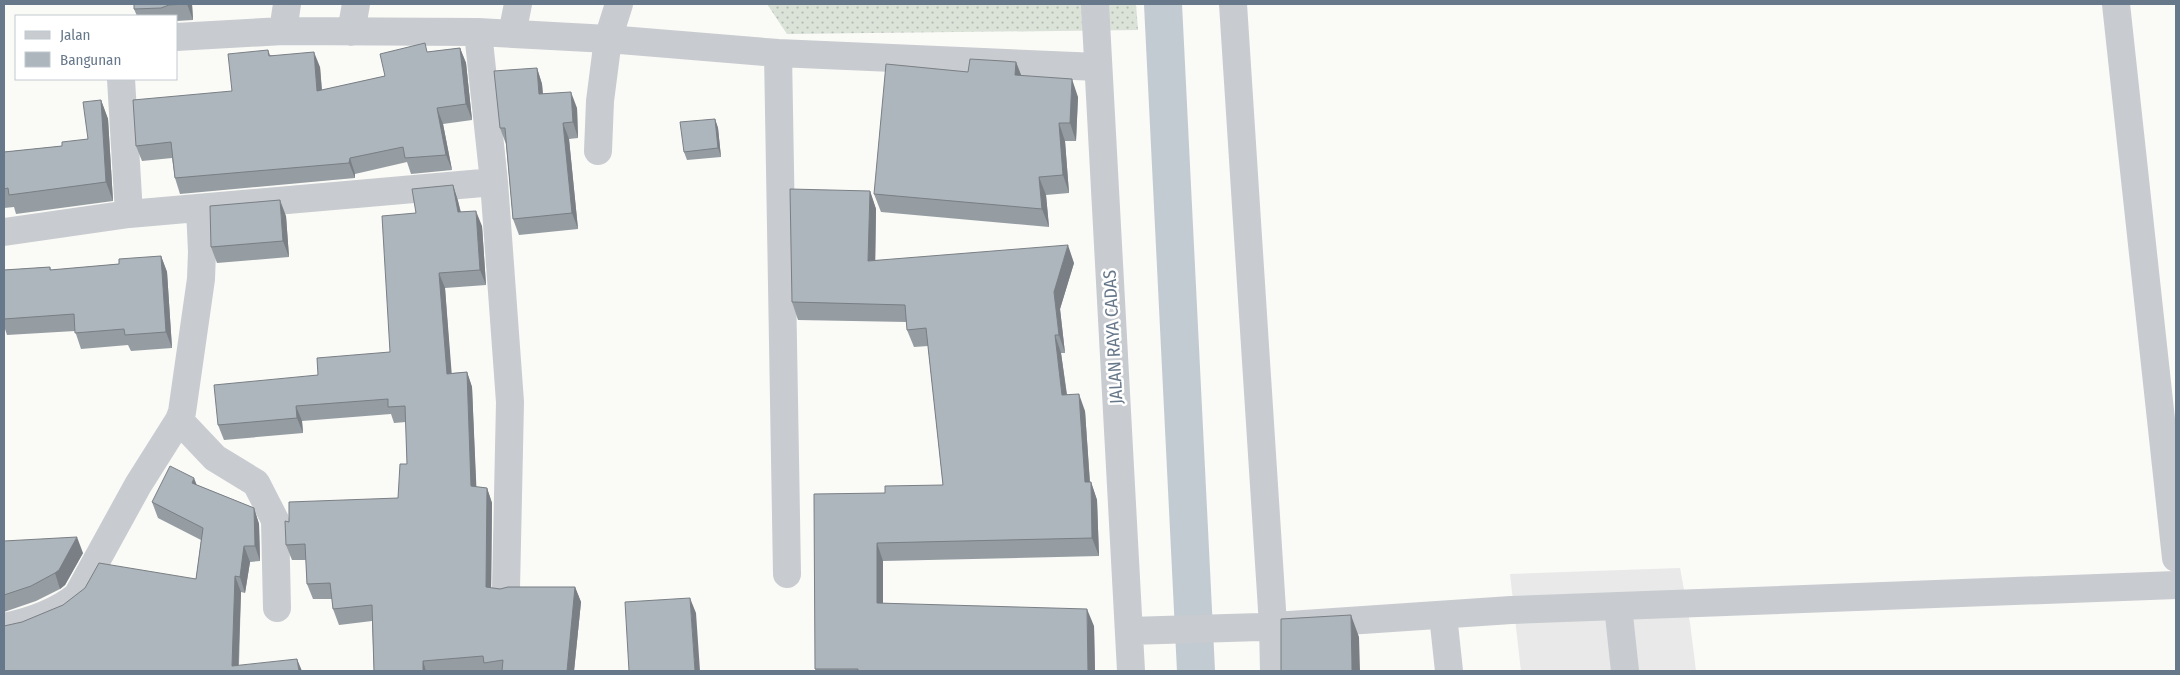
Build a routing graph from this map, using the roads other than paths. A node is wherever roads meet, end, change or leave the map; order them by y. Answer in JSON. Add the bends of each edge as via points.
{"nodes":[{"id":1,"x":287,"y":4,"type":"edge"},
{"id":2,"x":356,"y":4,"type":"edge"},
{"id":3,"x":518,"y":4,"type":"edge"},
{"id":4,"x":619,"y":4,"type":"edge"},
{"id":5,"x":1095,"y":4,"type":"edge"},
{"id":6,"x":1234,"y":4,"type":"edge"},
{"id":7,"x":2116,"y":4,"type":"edge"},
{"id":8,"x":283,"y":31,"type":"junction"},
{"id":9,"x":351,"y":32,"type":"junction"},
{"id":10,"x":478,"y":32,"type":"junction"},
{"id":11,"x":512,"y":34,"type":"junction"},
{"id":12,"x":178,"y":37,"type":"edge"},
{"id":13,"x":608,"y":39,"type":"junction"},
{"id":14,"x":778,"y":53,"type":"junction"},
{"id":15,"x":1098,"y":67,"type":"junction"},
{"id":16,"x":121,"y":80,"type":"edge"},
{"id":17,"x":598,"y":151,"type":"dead end"},
{"id":18,"x":494,"y":182,"type":"junction"},
{"id":19,"x":200,"y":208,"type":"junction"},
{"id":20,"x":129,"y":214,"type":"junction"},
{"id":21,"x":4,"y":232,"type":"edge"},
{"id":22,"x":179,"y":420,"type":"junction"},
{"id":23,"x":2176,"y":558,"type":"edge"},
{"id":24,"x":787,"y":574,"type":"dead end"},
{"id":25,"x":2176,"y":586,"type":"edge"},
{"id":26,"x":506,"y":589,"type":"edge"},
{"id":27,"x":1618,"y":606,"type":"junction"},
{"id":28,"x":277,"y":608,"type":"dead end"},
{"id":29,"x":1443,"y":615,"type":"junction"},
{"id":30,"x":1267,"y":626,"type":"junction"},
{"id":31,"x":4,"y":627,"type":"edge"},
{"id":32,"x":1136,"y":631,"type":"junction"},
{"id":33,"x":1131,"y":671,"type":"edge"},
{"id":34,"x":1274,"y":671,"type":"edge"},
{"id":35,"x":1449,"y":671,"type":"edge"},
{"id":36,"x":1625,"y":671,"type":"edge"}],
"edges":[{"from":1,"to":8,"type":"street"},
{"from":2,"to":9,"type":"street"},
{"from":3,"to":11,"type":"street"},
{"from":4,"to":13,"type":"street"},
{"from":5,"to":15,"type":"street","name":"JALAN RAYA CADAS"},
{"from":6,"to":30,"type":"street"},
{"from":7,"to":23,"type":"street"},
{"from":8,"to":9,"type":"street"},
{"from":8,"to":12,"type":"street"},
{"from":9,"to":10,"type":"street"},
{"from":10,"to":11,"type":"street"},
{"from":10,"to":18,"type":"street"},
{"from":11,"to":13,"type":"street"},
{"from":13,"to":14,"type":"street"},
{"from":13,"to":17,"type":"street"},
{"from":14,"to":15,"type":"street"},
{"from":14,"to":24,"type":"street"},
{"from":15,"to":32,"type":"street","name":"JALAN RAYA CADAS"},
{"from":16,"to":20,"type":"street"},
{"from":18,"to":19,"type":"street"},
{"from":18,"to":26,"type":"street","via":[[510,402]]},
{"from":19,"to":20,"type":"street"},
{"from":19,"to":22,"type":"street","via":[[201,280]]},
{"from":20,"to":21,"type":"street"},
{"from":22,"to":28,"type":"street","via":[[215,458],[256,483],[275,520]]},
{"from":22,"to":31,"type":"street","via":[[138,485],[77,596],[66,605]]},
{"from":25,"to":27,"type":"street"},
{"from":27,"to":29,"type":"street"},
{"from":27,"to":36,"type":"street"},
{"from":29,"to":30,"type":"street"},
{"from":29,"to":35,"type":"street"},
{"from":30,"to":32,"type":"street"},
{"from":30,"to":34,"type":"street"},
{"from":32,"to":33,"type":"street","name":"JALAN RAYA CADAS"}]}
